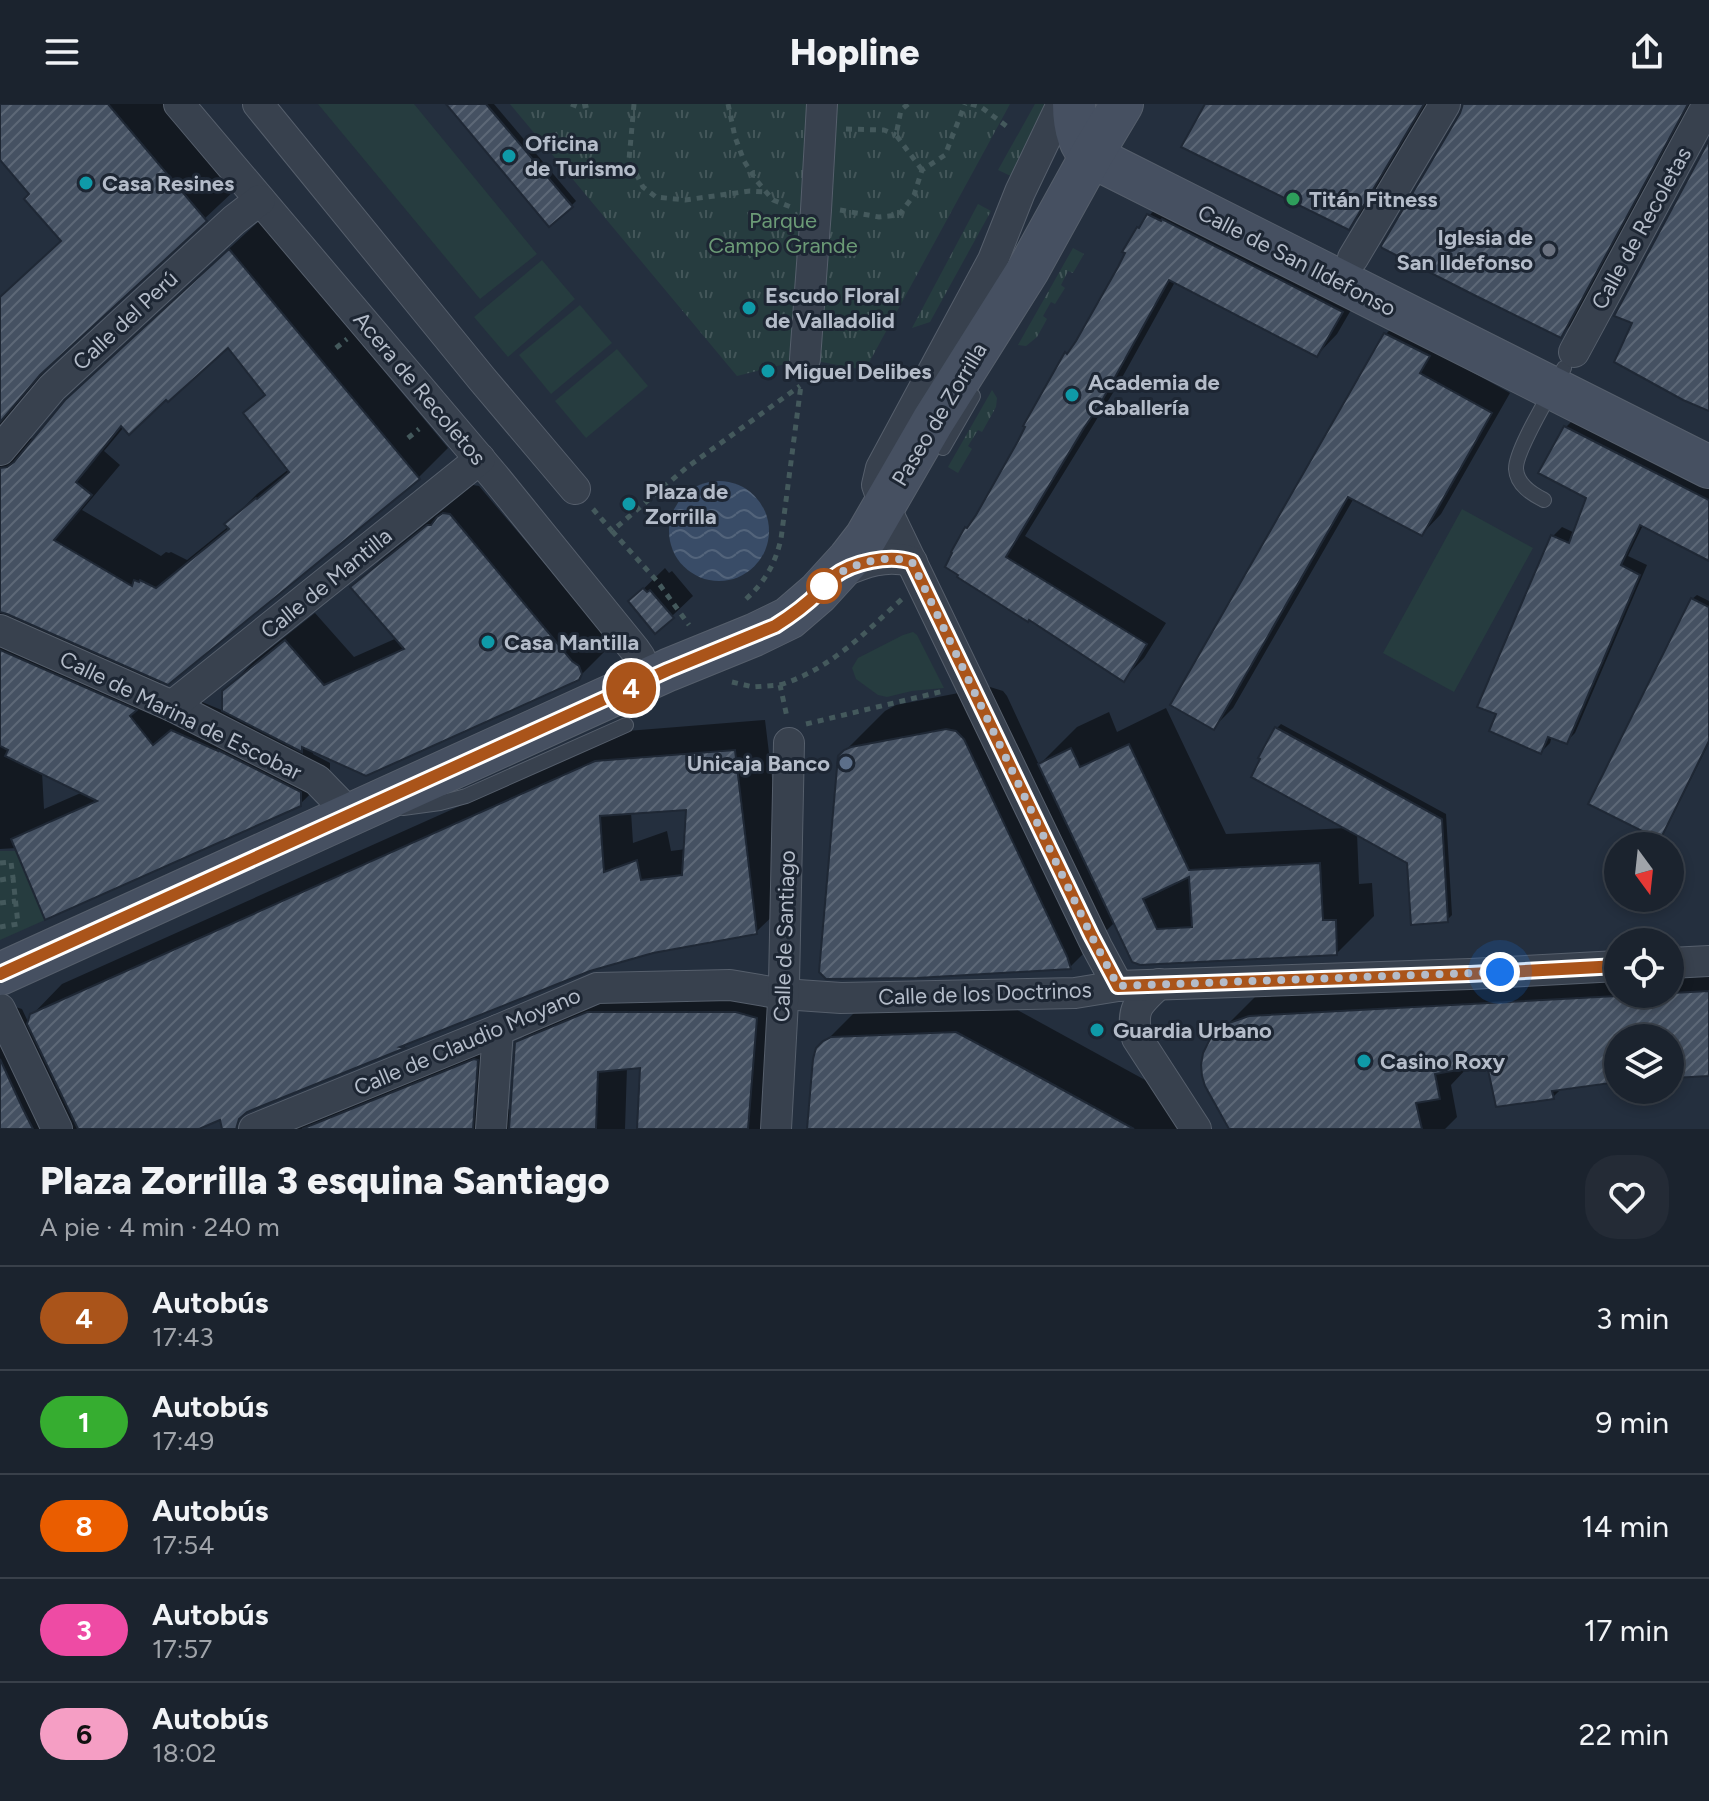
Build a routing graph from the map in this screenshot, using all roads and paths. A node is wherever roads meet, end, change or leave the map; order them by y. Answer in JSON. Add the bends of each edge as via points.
{"nodes":[{"id":1,"x":179,"y":104,"type":"edge"},
{"id":2,"x":258,"y":104,"type":"edge"},
{"id":3,"x":571,"y":104,"type":"edge"},
{"id":4,"x":594,"y":104,"type":"edge"},
{"id":5,"x":634,"y":104,"type":"edge"},
{"id":6,"x":908,"y":104,"type":"edge"},
{"id":7,"x":971,"y":104,"type":"edge"},
{"id":8,"x":1062,"y":104,"type":"edge"},
{"id":9,"x":1074,"y":104,"type":"edge"},
{"id":10,"x":1445,"y":104,"type":"edge"},
{"id":11,"x":1708,"y":104,"type":"edge"},
{"id":12,"x":982,"y":106,"type":"edge"},
{"id":13,"x":1126,"y":107,"type":"edge"},
{"id":14,"x":821,"y":116,"type":"edge"},
{"id":15,"x":1009,"y":128,"type":"dead end"},
{"id":16,"x":896,"y":135,"type":"junction"},
{"id":17,"x":1091,"y":156,"type":"junction"},
{"id":18,"x":922,"y":170,"type":"dead end"},
{"id":19,"x":766,"y":192,"type":"dead end"},
{"id":20,"x":260,"y":200,"type":"junction"},
{"id":21,"x":1353,"y":258,"type":"junction"},
{"id":22,"x":1564,"y":370,"type":"junction"},
{"id":23,"x":803,"y":372,"type":"junction"},
{"id":24,"x":981,"y":382,"type":"dead end"},
{"id":25,"x":1709,"y":441,"type":"edge"},
{"id":26,"x":943,"y":448,"type":"dead end"},
{"id":27,"x":0,"y":450,"type":"edge"},
{"id":28,"x":480,"y":459,"type":"junction"},
{"id":29,"x":1709,"y":467,"type":"edge"},
{"id":30,"x":575,"y":489,"type":"joint"},
{"id":31,"x":1544,"y":500,"type":"dead end"},
{"id":32,"x":884,"y":505,"type":"junction"},
{"id":33,"x":612,"y":531,"type":"junction"},
{"id":34,"x":912,"y":562,"type":"junction"},
{"id":35,"x":834,"y":575,"type":"junction"},
{"id":36,"x":905,"y":597,"type":"dead end"},
{"id":37,"x":736,"y":605,"type":"dead end"},
{"id":38,"x":0,"y":630,"type":"edge"},
{"id":39,"x":664,"y":661,"type":"junction"},
{"id":40,"x":723,"y":680,"type":"dead end"},
{"id":41,"x":780,"y":685,"type":"junction"},
{"id":42,"x":948,"y":690,"type":"dead end"},
{"id":43,"x":847,"y":704,"type":"dead end"},
{"id":44,"x":172,"y":706,"type":"junction"},
{"id":45,"x":842,"y":715,"type":"junction"},
{"id":46,"x":626,"y":725,"type":"dead end"},
{"id":47,"x":789,"y":736,"type":"junction"},
{"id":48,"x":351,"y":815,"type":"junction"},
{"id":49,"x":0,"y":863,"type":"edge"},
{"id":50,"x":13,"y":878,"type":"junction"},
{"id":51,"x":0,"y":880,"type":"edge"},
{"id":52,"x":16,"y":901,"type":"junction"},
{"id":53,"x":0,"y":903,"type":"edge"},
{"id":54,"x":0,"y":927,"type":"edge"},
{"id":55,"x":1709,"y":961,"type":"edge"},
{"id":56,"x":1684,"y":962,"type":"edge"},
{"id":57,"x":1604,"y":967,"type":"edge"},
{"id":58,"x":0,"y":974,"type":"edge"},
{"id":59,"x":1159,"y":984,"type":"junction"},
{"id":60,"x":1118,"y":986,"type":"junction"},
{"id":61,"x":783,"y":994,"type":"junction"},
{"id":62,"x":0,"y":1009,"type":"edge"},
{"id":63,"x":498,"y":1030,"type":"junction"},
{"id":64,"x":57,"y":1129,"type":"edge"},
{"id":65,"x":254,"y":1129,"type":"edge"},
{"id":66,"x":491,"y":1129,"type":"edge"},
{"id":67,"x":776,"y":1129,"type":"edge"},
{"id":68,"x":1196,"y":1129,"type":"edge"}],
"edges":[{"from":1,"to":20,"type":"street","name":"Acera de Recoletos"},
{"from":2,"to":30,"type":"street"},
{"from":3,"to":4,"type":"path"},
{"from":5,"to":19,"type":"path","via":[[629,160],[643,187],[656,197],[685,200]]},
{"from":6,"to":16,"type":"path","via":[[901,110]]},
{"from":7,"to":12,"type":"path"},
{"from":8,"to":32,"type":"street","name":"Paseo de Zorrilla","via":[[993,260],[881,468],[877,485]]},
{"from":9,"to":17,"type":"street","via":[[1078,134]]},
{"from":10,"to":21,"type":"street"},
{"from":11,"to":22,"type":"street","name":"Calle de Recoletas"},
{"from":12,"to":15,"type":"path"},
{"from":13,"to":17,"type":"street","name":"Paseo de Zorrilla"},
{"from":13,"to":21,"type":"street","name":"Calle de San Ildefonso","via":[[1121,130],[1134,147]]},
{"from":14,"to":16,"type":"path"},
{"from":14,"to":23,"type":"street"},
{"from":16,"to":18,"type":"path"},
{"from":17,"to":22,"type":"street","name":"Calle de San Ildefonso"},
{"from":17,"to":32,"type":"street","name":"Paseo de Zorrilla","via":[[1026,288],[933,421]]},
{"from":20,"to":27,"type":"street","name":"Calle del Perú","via":[[52,388]]},
{"from":20,"to":28,"type":"street","name":"Acera de Recoletos"},
{"from":21,"to":22,"type":"street","name":"Calle de San Ildefonso"},
{"from":22,"to":25,"type":"street","name":"Calle de San Ildefonso"},
{"from":22,"to":29,"type":"street","name":"Calle de San Ildefonso"},
{"from":22,"to":31,"type":"lane","via":[[1515,467],[1524,486]]},
{"from":23,"to":33,"type":"path"},
{"from":23,"to":37,"type":"path","via":[[777,558],[764,581]]},
{"from":24,"to":26,"type":"lane"},
{"from":28,"to":39,"type":"street","name":"Acera de Recoletos","via":[[641,657],[646,671]]},
{"from":28,"to":44,"type":"street","name":"Calle de Mantilla"},
{"from":30,"to":33,"type":"path"},
{"from":32,"to":34,"type":"street"},
{"from":32,"to":35,"type":"street"},
{"from":33,"to":39,"type":"path","via":[[691,627]]},
{"from":34,"to":35,"type":"street","via":[[890,558]]},
{"from":34,"to":60,"type":"street"},
{"from":35,"to":39,"type":"street","via":[[789,618],[754,635]]},
{"from":36,"to":41,"type":"path","via":[[835,659]]},
{"from":38,"to":44,"type":"street","name":"Calle de Marina de Escobar"},
{"from":39,"to":48,"type":"street"},
{"from":40,"to":41,"type":"path","via":[[753,687]]},
{"from":41,"to":47,"type":"path"},
{"from":42,"to":45,"type":"path"},
{"from":43,"to":45,"type":"path"},
{"from":44,"to":48,"type":"street","name":"Calle de Marina de Escobar","via":[[317,780]]},
{"from":45,"to":47,"type":"path"},
{"from":46,"to":48,"type":"lane","via":[[466,796]]},
{"from":47,"to":61,"type":"street","name":"Calle de Santiago"},
{"from":48,"to":58,"type":"street"},
{"from":49,"to":50,"type":"path","via":[[11,862]]},
{"from":50,"to":51,"type":"path"},
{"from":50,"to":52,"type":"path"},
{"from":52,"to":53,"type":"path"},
{"from":52,"to":54,"type":"path","via":[[18,924]]},
{"from":55,"to":56,"type":"street"},
{"from":57,"to":59,"type":"street","name":"Calle de los Doctrinos"},
{"from":59,"to":60,"type":"street","name":"Calle de los Doctrinos"},
{"from":59,"to":68,"type":"street","via":[[1135,1008],[1137,1038]]},
{"from":60,"to":61,"type":"street","name":"Calle de los Doctrinos","via":[[1075,993],[841,998]]},
{"from":61,"to":63,"type":"street","name":"Calle de Claudio Moyano","via":[[730,985],[597,988]]},
{"from":61,"to":67,"type":"street","name":"Calle de Santiago"},
{"from":62,"to":64,"type":"street"},
{"from":63,"to":65,"type":"street","name":"Calle de Claudio Moyano"},
{"from":63,"to":66,"type":"street"}]}
